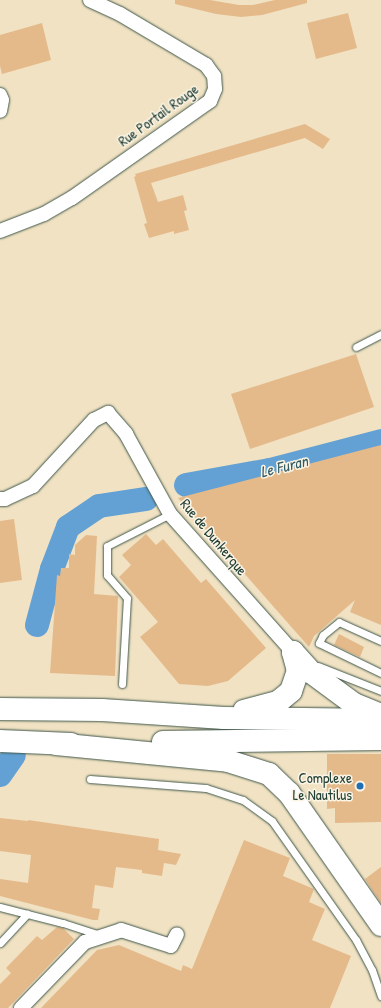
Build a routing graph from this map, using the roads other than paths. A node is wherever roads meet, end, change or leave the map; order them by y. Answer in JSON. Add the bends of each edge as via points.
{"nodes":[{"id":1,"x":90,"y":0,"type":"edge"},
{"id":2,"x":0,"y":95,"type":"edge"},
{"id":3,"x":0,"y":111,"type":"edge"},
{"id":4,"x":0,"y":231,"type":"edge"},
{"id":5,"x":381,"y":334,"type":"edge"},
{"id":6,"x":356,"y":347,"type":"dead end"},
{"id":7,"x":0,"y":499,"type":"edge"},
{"id":8,"x":170,"y":514,"type":"junction"},
{"id":9,"x":381,"y":641,"type":"edge"},
{"id":10,"x":293,"y":652,"type":"junction"},
{"id":11,"x":381,"y":673,"type":"edge"},
{"id":12,"x":122,"y":684,"type":"dead end"},
{"id":13,"x":381,"y":691,"type":"edge"},
{"id":14,"x":0,"y":709,"type":"edge"},
{"id":15,"x":381,"y":715,"type":"edge"},
{"id":16,"x":224,"y":718,"type":"junction"},
{"id":17,"x":381,"y":720,"type":"edge"},
{"id":18,"x":381,"y":739,"type":"edge"},
{"id":19,"x":0,"y":741,"type":"edge"},
{"id":20,"x":56,"y":744,"type":"junction"},
{"id":21,"x":90,"y":779,"type":"dead end"},
{"id":22,"x":0,"y":907,"type":"edge"},
{"id":23,"x":27,"y":914,"type":"junction"},
{"id":24,"x":381,"y":925,"type":"edge"},
{"id":25,"x":177,"y":934,"type":"dead end"},
{"id":26,"x":103,"y":936,"type":"junction"},
{"id":27,"x":0,"y":943,"type":"edge"},
{"id":28,"x":381,"y":996,"type":"edge"},
{"id":29,"x":22,"y":1008,"type":"edge"}],
"edges":[{"from":1,"to":4,"type":"street","name":"Rue Portail Rouge","via":[[120,14],[206,65],[214,76],[215,89],[210,101],[72,198],[44,214]]},
{"from":2,"to":3,"type":"street"},
{"from":5,"to":6,"type":"lane"},
{"from":7,"to":8,"type":"street","name":"Rue de Dunkerque","via":[[33,486],[94,420],[108,413],[126,434]]},
{"from":8,"to":10,"type":"street","name":"Rue de Dunkerque"},
{"from":8,"to":12,"type":"lane","via":[[107,546],[107,574],[127,598]]},
{"from":9,"to":11,"type":"lane","via":[[340,622],[323,635],[319,643]]},
{"from":10,"to":13,"type":"lane","name":"Rue de Dunkerque","via":[[329,671]]},
{"from":10,"to":15,"type":"highway","via":[[312,673],[354,704]]},
{"from":10,"to":16,"type":"highway","via":[[298,671],[290,690],[278,702]]},
{"from":14,"to":16,"type":"highway","via":[[102,710]]},
{"from":16,"to":17,"type":"highway"},
{"from":18,"to":20,"type":"highway"},
{"from":19,"to":20,"type":"highway"},
{"from":20,"to":24,"type":"highway","via":[[228,761],[269,774],[289,793]]},
{"from":21,"to":28,"type":"lane","via":[[206,788],[243,800],[272,821],[356,940],[372,970]]},
{"from":22,"to":23,"type":"lane"},
{"from":23,"to":26,"type":"lane"},
{"from":23,"to":27,"type":"lane"},
{"from":25,"to":26,"type":"street","via":[[171,946],[121,930]]},
{"from":26,"to":29,"type":"street","via":[[84,942]]}]}
